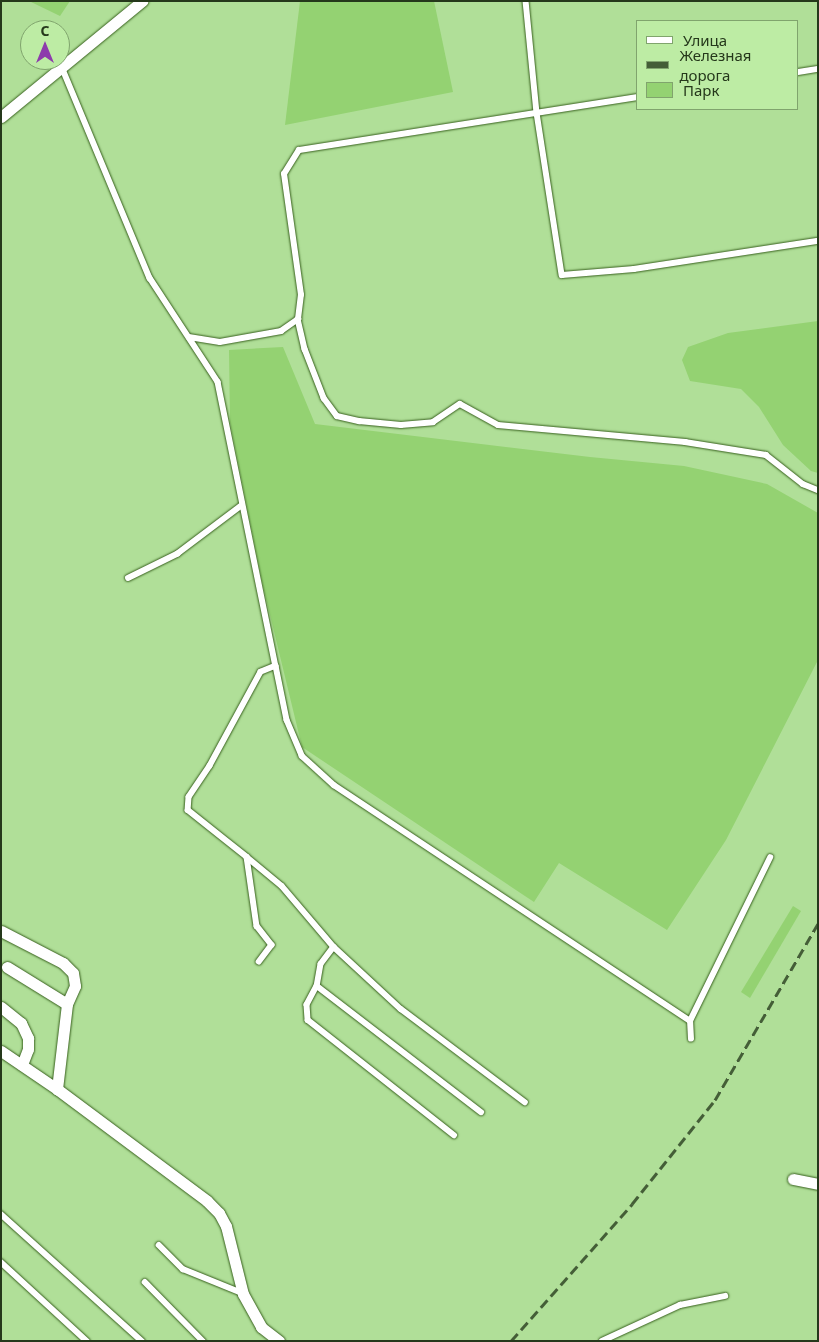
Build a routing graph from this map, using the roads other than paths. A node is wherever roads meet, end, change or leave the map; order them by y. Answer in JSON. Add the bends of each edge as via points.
{"nodes":[{"id":1,"x":142,"y":1,"type":"edge"},
{"id":2,"x":526,"y":1,"type":"edge"},
{"id":3,"x":70,"y":60,"type":"edge"},
{"id":4,"x":818,"y":69,"type":"edge"},
{"id":5,"x":58,"y":70,"type":"edge"},
{"id":6,"x":63,"y":70,"type":"edge"},
{"id":7,"x":799,"y":72,"type":"edge"},
{"id":8,"x":636,"y":97,"type":"edge"},
{"id":9,"x":537,"y":113,"type":"junction"},
{"id":10,"x":1,"y":117,"type":"edge"},
{"id":11,"x":818,"y":241,"type":"edge"},
{"id":12,"x":298,"y":319,"type":"junction"},
{"id":13,"x":189,"y":337,"type":"junction"},
{"id":14,"x":818,"y":490,"type":"edge"},
{"id":15,"x":242,"y":505,"type":"junction"},
{"id":16,"x":128,"y":578,"type":"dead end"},
{"id":17,"x":276,"y":666,"type":"junction"},
{"id":18,"x":247,"y":857,"type":"junction"},
{"id":19,"x":770,"y":858,"type":"dead end"},
{"id":20,"x":1,"y":931,"type":"edge"},
{"id":21,"x":334,"y":947,"type":"junction"},
{"id":22,"x":259,"y":962,"type":"dead end"},
{"id":23,"x":7,"y":966,"type":"dead end"},
{"id":24,"x":317,"y":986,"type":"junction"},
{"id":25,"x":67,"y":1004,"type":"junction"},
{"id":26,"x":1,"y":1007,"type":"edge"},
{"id":27,"x":690,"y":1021,"type":"junction"},
{"id":28,"x":690,"y":1039,"type":"dead end"},
{"id":29,"x":1,"y":1051,"type":"edge"},
{"id":30,"x":22,"y":1065,"type":"junction"},
{"id":31,"x":57,"y":1089,"type":"junction"},
{"id":32,"x":525,"y":1102,"type":"dead end"},
{"id":33,"x":481,"y":1112,"type":"dead end"},
{"id":34,"x":454,"y":1135,"type":"dead end"},
{"id":35,"x":793,"y":1179,"type":"dead end"},
{"id":36,"x":818,"y":1184,"type":"edge"},
{"id":37,"x":1,"y":1214,"type":"edge"},
{"id":38,"x":159,"y":1245,"type":"dead end"},
{"id":39,"x":1,"y":1262,"type":"edge"},
{"id":40,"x":145,"y":1282,"type":"dead end"},
{"id":41,"x":244,"y":1294,"type":"junction"},
{"id":42,"x":725,"y":1296,"type":"dead end"},
{"id":43,"x":87,"y":1341,"type":"edge"},
{"id":44,"x":142,"y":1341,"type":"edge"},
{"id":45,"x":203,"y":1341,"type":"edge"},
{"id":46,"x":279,"y":1341,"type":"edge"},
{"id":47,"x":602,"y":1341,"type":"edge"}],
"edges":[{"from":1,"to":3,"type":"street"},
{"from":2,"to":9,"type":"lane"},
{"from":4,"to":7,"type":"lane"},
{"from":5,"to":10,"type":"street"},
{"from":6,"to":13,"type":"lane","via":[[150,278]]},
{"from":8,"to":9,"type":"lane"},
{"from":9,"to":11,"type":"lane","via":[[562,275],[634,269]]},
{"from":9,"to":12,"type":"lane","via":[[299,150],[284,174],[302,295]]},
{"from":12,"to":13,"type":"lane","via":[[281,331],[220,342]]},
{"from":12,"to":14,"type":"lane","via":[[305,349],[324,398],[337,416],[401,425],[434,422],[460,404],[498,425],[685,442],[766,455],[803,484]]},
{"from":13,"to":15,"type":"lane","via":[[218,382]]},
{"from":15,"to":16,"type":"lane","via":[[177,554]]},
{"from":15,"to":17,"type":"lane"},
{"from":17,"to":18,"type":"lane","via":[[261,672],[210,766],[189,797],[188,810]]},
{"from":17,"to":27,"type":"lane","via":[[287,720],[302,756],[334,784]]},
{"from":18,"to":21,"type":"lane","via":[[282,886]]},
{"from":18,"to":22,"type":"lane","via":[[257,926],[272,946]]},
{"from":19,"to":27,"type":"lane"},
{"from":20,"to":25,"type":"street","via":[[62,963],[73,973],[75,986]]},
{"from":21,"to":24,"type":"lane","via":[[321,964]]},
{"from":21,"to":32,"type":"lane","via":[[401,1009]]},
{"from":23,"to":25,"type":"street"},
{"from":24,"to":33,"type":"lane"},
{"from":24,"to":34,"type":"lane","via":[[306,1005],[308,1020]]},
{"from":25,"to":31,"type":"street"},
{"from":26,"to":30,"type":"street","via":[[21,1023],[28,1038],[28,1050]]},
{"from":27,"to":28,"type":"lane"},
{"from":29,"to":30,"type":"street"},
{"from":30,"to":31,"type":"street"},
{"from":31,"to":41,"type":"street","via":[[219,1213],[226,1226]]},
{"from":35,"to":36,"type":"street"},
{"from":37,"to":44,"type":"lane"},
{"from":38,"to":41,"type":"lane","via":[[183,1269]]},
{"from":39,"to":43,"type":"lane"},
{"from":40,"to":45,"type":"lane"},
{"from":41,"to":46,"type":"street","via":[[261,1327]]},
{"from":42,"to":47,"type":"lane","via":[[680,1305]]}]}
